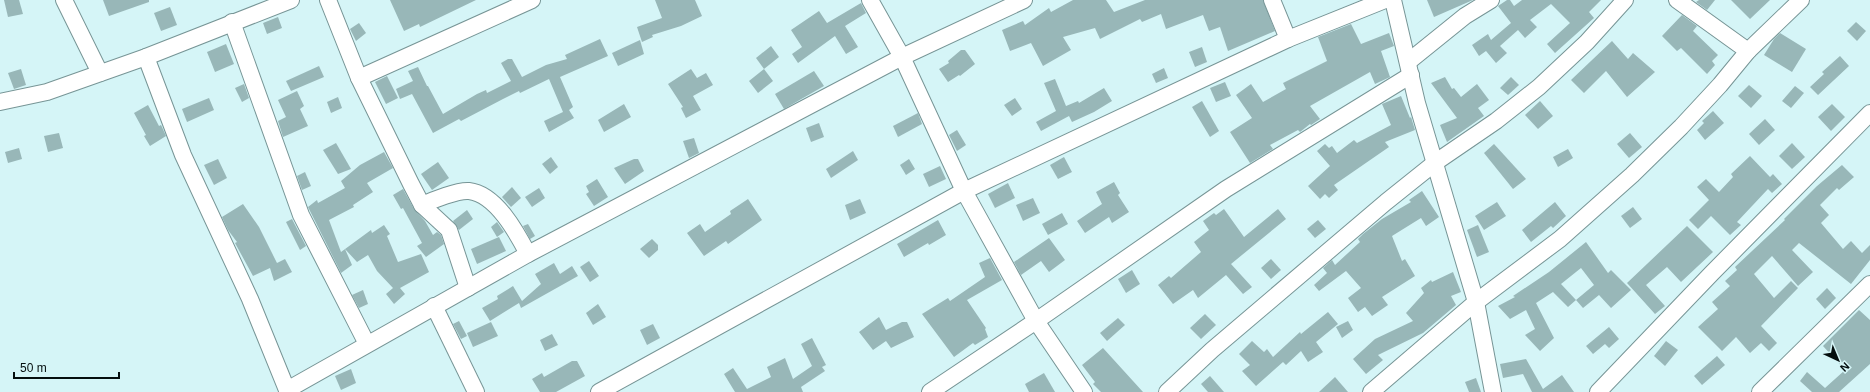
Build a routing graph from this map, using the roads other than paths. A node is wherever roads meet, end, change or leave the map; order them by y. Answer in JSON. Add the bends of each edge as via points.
{"nodes":[{"id":1,"x":64,"y":0,"type":"edge"},
{"id":2,"x":291,"y":0,"type":"edge"},
{"id":3,"x":328,"y":0,"type":"edge"},
{"id":4,"x":532,"y":0,"type":"edge"},
{"id":5,"x":870,"y":0,"type":"edge"},
{"id":6,"x":1024,"y":0,"type":"edge"},
{"id":7,"x":1272,"y":0,"type":"edge"},
{"id":8,"x":1385,"y":0,"type":"edge"},
{"id":9,"x":1393,"y":0,"type":"edge"},
{"id":10,"x":1491,"y":0,"type":"edge"},
{"id":11,"x":1625,"y":0,"type":"edge"},
{"id":12,"x":1677,"y":0,"type":"edge"},
{"id":13,"x":1801,"y":0,"type":"edge"},
{"id":14,"x":232,"y":22,"type":"junction"},
{"id":15,"x":1288,"y":39,"type":"junction"},
{"id":16,"x":1748,"y":51,"type":"junction"},
{"id":17,"x":146,"y":57,"type":"junction"},
{"id":18,"x":902,"y":57,"type":"junction"},
{"id":19,"x":1409,"y":69,"type":"junction"},
{"id":20,"x":100,"y":73,"type":"junction"},
{"id":21,"x":359,"y":78,"type":"junction"},
{"id":22,"x":0,"y":102,"type":"edge"},
{"id":23,"x":1870,"y":113,"type":"edge"},
{"id":24,"x":1436,"y":162,"type":"junction"},
{"id":25,"x":964,"y":190,"type":"junction"},
{"id":26,"x":422,"y":204,"type":"junction"},
{"id":27,"x":528,"y":254,"type":"junction"},
{"id":28,"x":1870,"y":284,"type":"edge"},
{"id":29,"x":468,"y":288,"type":"junction"},
{"id":30,"x":1476,"y":302,"type":"junction"},
{"id":31,"x":434,"y":306,"type":"junction"},
{"id":32,"x":1036,"y":321,"type":"junction"},
{"id":33,"x":367,"y":344,"type":"junction"},
{"id":34,"x":288,"y":391,"type":"edge"},
{"id":35,"x":476,"y":392,"type":"edge"},
{"id":36,"x":599,"y":392,"type":"edge"},
{"id":37,"x":930,"y":392,"type":"edge"},
{"id":38,"x":1084,"y":392,"type":"edge"},
{"id":39,"x":1167,"y":392,"type":"edge"},
{"id":40,"x":1371,"y":392,"type":"edge"},
{"id":41,"x":1493,"y":392,"type":"edge"},
{"id":42,"x":1598,"y":392,"type":"edge"},
{"id":43,"x":1760,"y":392,"type":"edge"}],
"edges":[{"from":1,"to":20,"type":"street"},
{"from":2,"to":14,"type":"street"},
{"from":3,"to":21,"type":"street"},
{"from":4,"to":21,"type":"street"},
{"from":5,"to":18,"type":"street"},
{"from":6,"to":18,"type":"street"},
{"from":7,"to":15,"type":"street"},
{"from":8,"to":15,"type":"street"},
{"from":9,"to":19,"type":"street"},
{"from":10,"to":19,"type":"street","via":[[1464,16]]},
{"from":11,"to":24,"type":"street","via":[[1587,42],[1539,88]]},
{"from":12,"to":16,"type":"street"},
{"from":13,"to":16,"type":"street"},
{"from":14,"to":17,"type":"street"},
{"from":14,"to":33,"type":"street","via":[[301,215]]},
{"from":15,"to":25,"type":"street"},
{"from":16,"to":30,"type":"street","via":[[1686,122],[1632,175],[1560,239]]},
{"from":17,"to":20,"type":"street"},
{"from":17,"to":34,"type":"street","via":[[183,156],[250,299]]},
{"from":18,"to":25,"type":"street"},
{"from":18,"to":27,"type":"street"},
{"from":19,"to":24,"type":"street"},
{"from":19,"to":32,"type":"street","via":[[1226,189]]},
{"from":20,"to":22,"type":"street","via":[[47,92]]},
{"from":21,"to":26,"type":"street"},
{"from":23,"to":42,"type":"street"},
{"from":24,"to":30,"type":"street"},
{"from":24,"to":39,"type":"street","via":[[1212,350]]},
{"from":25,"to":32,"type":"street"},
{"from":25,"to":36,"type":"street"},
{"from":26,"to":27,"type":"street","via":[[469,191],[485,196],[516,231]]},
{"from":26,"to":29,"type":"street","via":[[449,230]]},
{"from":27,"to":29,"type":"street"},
{"from":28,"to":43,"type":"street"},
{"from":29,"to":31,"type":"street"},
{"from":30,"to":40,"type":"street"},
{"from":30,"to":41,"type":"street"},
{"from":31,"to":33,"type":"street"},
{"from":31,"to":35,"type":"street"},
{"from":32,"to":37,"type":"street"},
{"from":32,"to":38,"type":"street"},
{"from":33,"to":34,"type":"street"}]}
